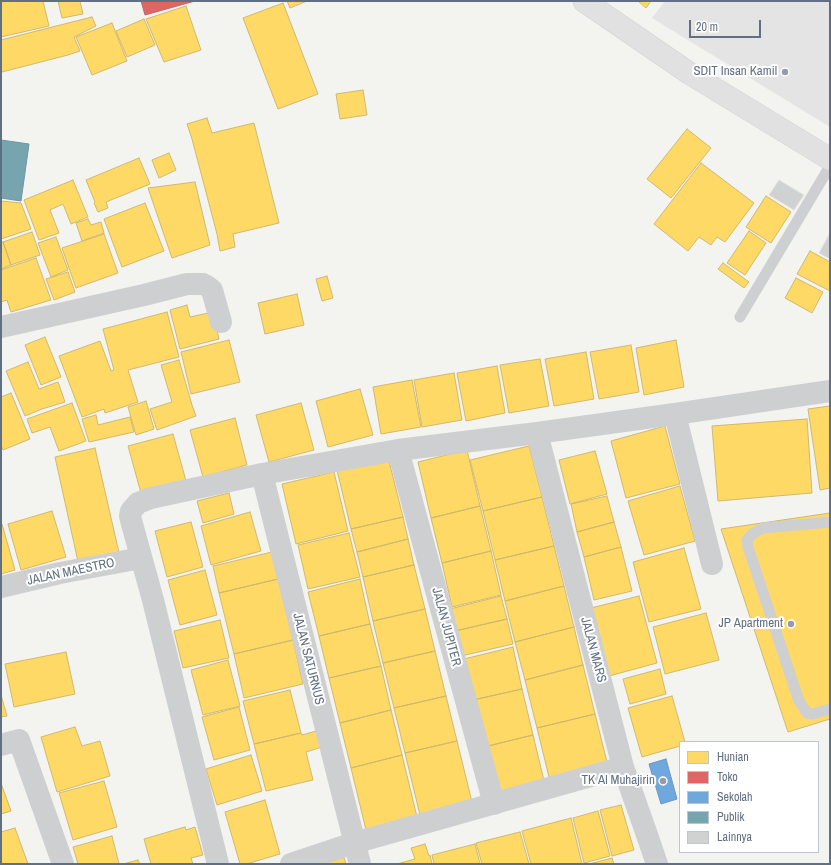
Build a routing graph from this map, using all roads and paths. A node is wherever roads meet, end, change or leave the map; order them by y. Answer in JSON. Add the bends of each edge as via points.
{"nodes":[{"id":1,"x":584,"y":1,"type":"edge"},
{"id":2,"x":830,"y":159,"type":"edge"},
{"id":3,"x":830,"y":166,"type":"edge"},
{"id":4,"x":740,"y":317,"type":"dead end"},
{"id":5,"x":221,"y":322,"type":"dead end"},
{"id":6,"x":1,"y":327,"type":"edge"},
{"id":7,"x":830,"y":391,"type":"edge"},
{"id":8,"x":676,"y":414,"type":"junction"},
{"id":9,"x":537,"y":433,"type":"junction"},
{"id":10,"x":398,"y":450,"type":"junction"},
{"id":11,"x":262,"y":474,"type":"junction"},
{"id":12,"x":830,"y":522,"type":"edge"},
{"id":13,"x":141,"y":558,"type":"junction"},
{"id":14,"x":712,"y":564,"type":"dead end"},
{"id":15,"x":1,"y":587,"type":"edge"},
{"id":16,"x":830,"y":709,"type":"edge"},
{"id":17,"x":1,"y":745,"type":"edge"},
{"id":18,"x":623,"y":767,"type":"junction"},
{"id":19,"x":494,"y":804,"type":"junction"},
{"id":20,"x":354,"y":843,"type":"junction"},
{"id":21,"x":63,"y":864,"type":"edge"},
{"id":22,"x":218,"y":864,"type":"edge"},
{"id":23,"x":290,"y":864,"type":"edge"},
{"id":24,"x":360,"y":864,"type":"edge"},
{"id":25,"x":657,"y":864,"type":"edge"}],
"edges":[{"from":1,"to":2,"type":"highway","via":[[689,73]]},
{"from":3,"to":4,"type":"lane"},
{"from":5,"to":6,"type":"street","via":[[212,290],[203,284],[187,284]]},
{"from":7,"to":8,"type":"street"},
{"from":8,"to":9,"type":"street"},
{"from":8,"to":14,"type":"street"},
{"from":9,"to":10,"type":"street"},
{"from":9,"to":18,"type":"street","name":"JALAN MARS"},
{"from":10,"to":11,"type":"street"},
{"from":10,"to":19,"type":"street","name":"JALAN JUPITER"},
{"from":11,"to":13,"type":"street","via":[[138,503],[130,516]]},
{"from":11,"to":20,"type":"street","name":"JALAN SATURNUS"},
{"from":12,"to":16,"type":"lane","via":[[763,528],[747,540],[799,701],[807,713]]},
{"from":13,"to":15,"type":"street","name":"JALAN MAESTRO"},
{"from":13,"to":22,"type":"street"},
{"from":17,"to":21,"type":"street","via":[[19,740]]},
{"from":18,"to":19,"type":"street"},
{"from":18,"to":25,"type":"street","name":"JALAN MARS"},
{"from":19,"to":20,"type":"street"},
{"from":20,"to":23,"type":"street"},
{"from":20,"to":24,"type":"street","name":"JALAN SATURNUS"}]}
